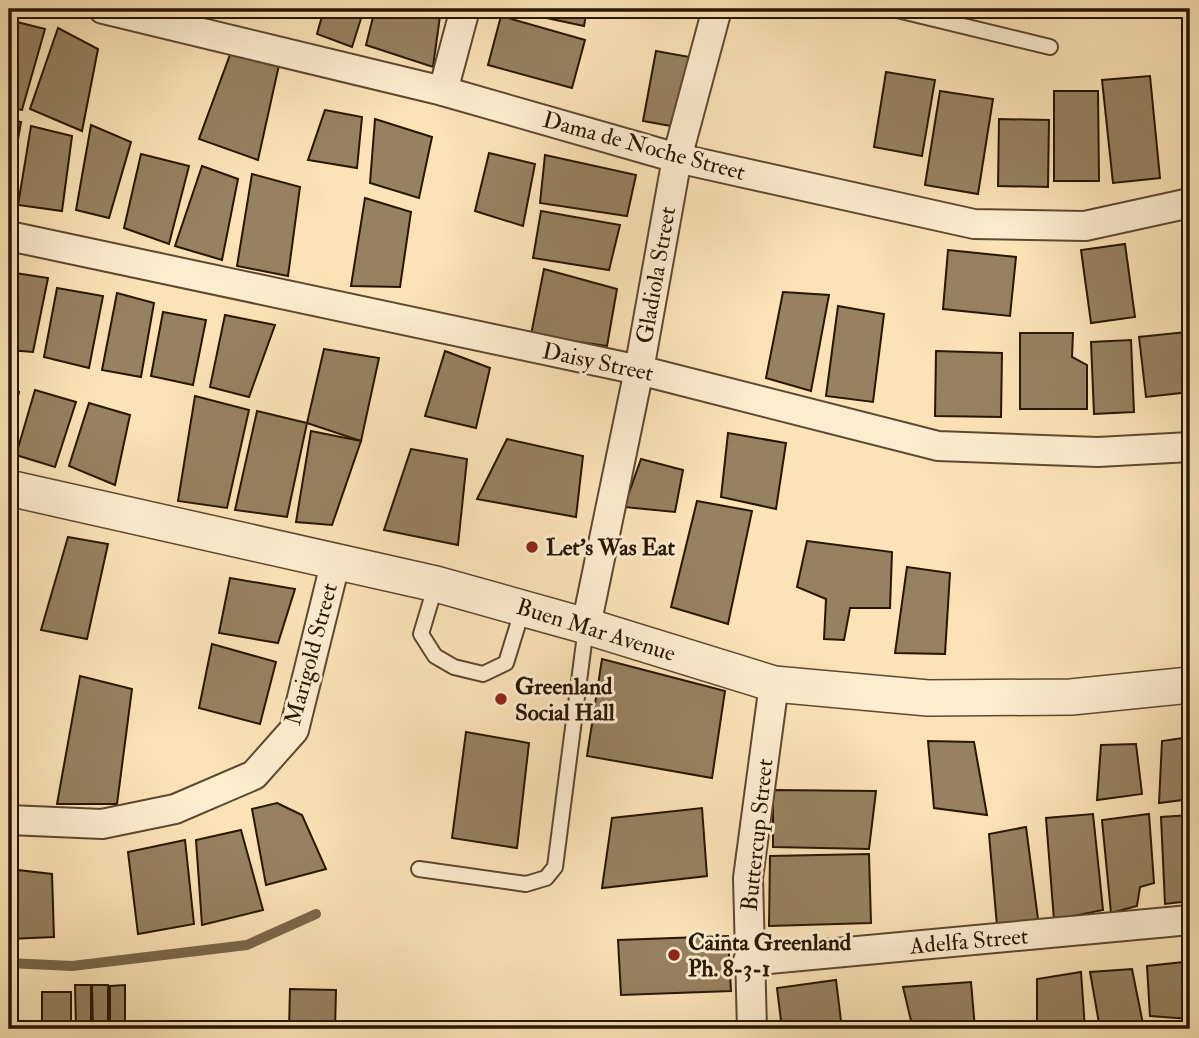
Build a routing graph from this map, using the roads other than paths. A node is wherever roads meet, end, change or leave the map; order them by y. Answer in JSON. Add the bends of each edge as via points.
{"nodes":[{"id":1,"x":103,"y":9,"type":"edge"},
{"id":2,"x":465,"y":9,"type":"edge"},
{"id":3,"x":717,"y":9,"type":"edge"},
{"id":4,"x":893,"y":9,"type":"edge"},
{"id":5,"x":1050,"y":47,"type":"dead end"},
{"id":6,"x":443,"y":91,"type":"junction"},
{"id":7,"x":677,"y":158,"type":"junction"},
{"id":8,"x":1190,"y":203,"type":"edge"},
{"id":9,"x":9,"y":236,"type":"edge"},
{"id":10,"x":639,"y":370,"type":"junction"},
{"id":11,"x":1190,"y":447,"type":"edge"},
{"id":12,"x":9,"y":488,"type":"edge"},
{"id":13,"x":336,"y":560,"type":"junction"},
{"id":14,"x":436,"y":584,"type":"junction"},
{"id":15,"x":523,"y":608,"type":"junction"},
{"id":16,"x":586,"y":626,"type":"junction"},
{"id":17,"x":774,"y":684,"type":"junction"},
{"id":18,"x":1190,"y":685,"type":"edge"},
{"id":19,"x":9,"y":820,"type":"edge"},
{"id":20,"x":419,"y":869,"type":"dead end"},
{"id":21,"x":1190,"y":920,"type":"edge"},
{"id":22,"x":748,"y":961,"type":"junction"},
{"id":23,"x":752,"y":1029,"type":"edge"}],
"edges":[{"from":1,"to":6,"type":"street","name":"Dama de Noche Street"},
{"from":2,"to":6,"type":"street"},
{"from":3,"to":7,"type":"street","name":"Gladiola Street"},
{"from":4,"to":5,"type":"lane"},
{"from":6,"to":7,"type":"street","name":"Dama de Noche Street"},
{"from":7,"to":8,"type":"street","name":"Dama de Noche Street","via":[[974,224],[1085,226]]},
{"from":7,"to":10,"type":"street","name":"Gladiola Street"},
{"from":9,"to":10,"type":"street","name":"Daisy Street"},
{"from":10,"to":11,"type":"street","name":"Daisy Street","via":[[938,446],[1098,452]]},
{"from":10,"to":16,"type":"street","name":"Gladiola Street"},
{"from":12,"to":13,"type":"street","name":"Buen Mar Avenue"},
{"from":13,"to":14,"type":"street","name":"Buen Mar Avenue"},
{"from":13,"to":19,"type":"street","name":"Marigold Street","via":[[294,730],[254,775],[175,810],[102,824]]},
{"from":14,"to":15,"type":"street","name":"Buen Mar Avenue"},
{"from":14,"to":15,"type":"lane","via":[[421,634],[435,656],[454,667],[483,674],[506,663]]},
{"from":15,"to":16,"type":"street","name":"Buen Mar Avenue"},
{"from":16,"to":17,"type":"street","name":"Buen Mar Avenue"},
{"from":16,"to":20,"type":"lane","via":[[555,867],[545,878],[526,884]]},
{"from":17,"to":18,"type":"street","name":"Buen Mar Avenue","via":[[928,698],[1071,697]]},
{"from":17,"to":22,"type":"street","name":"Buttercup Street","via":[[748,877]]},
{"from":21,"to":22,"type":"street","name":"Adelfa Street"},
{"from":22,"to":23,"type":"street","name":"Buttercup Street"}]}
